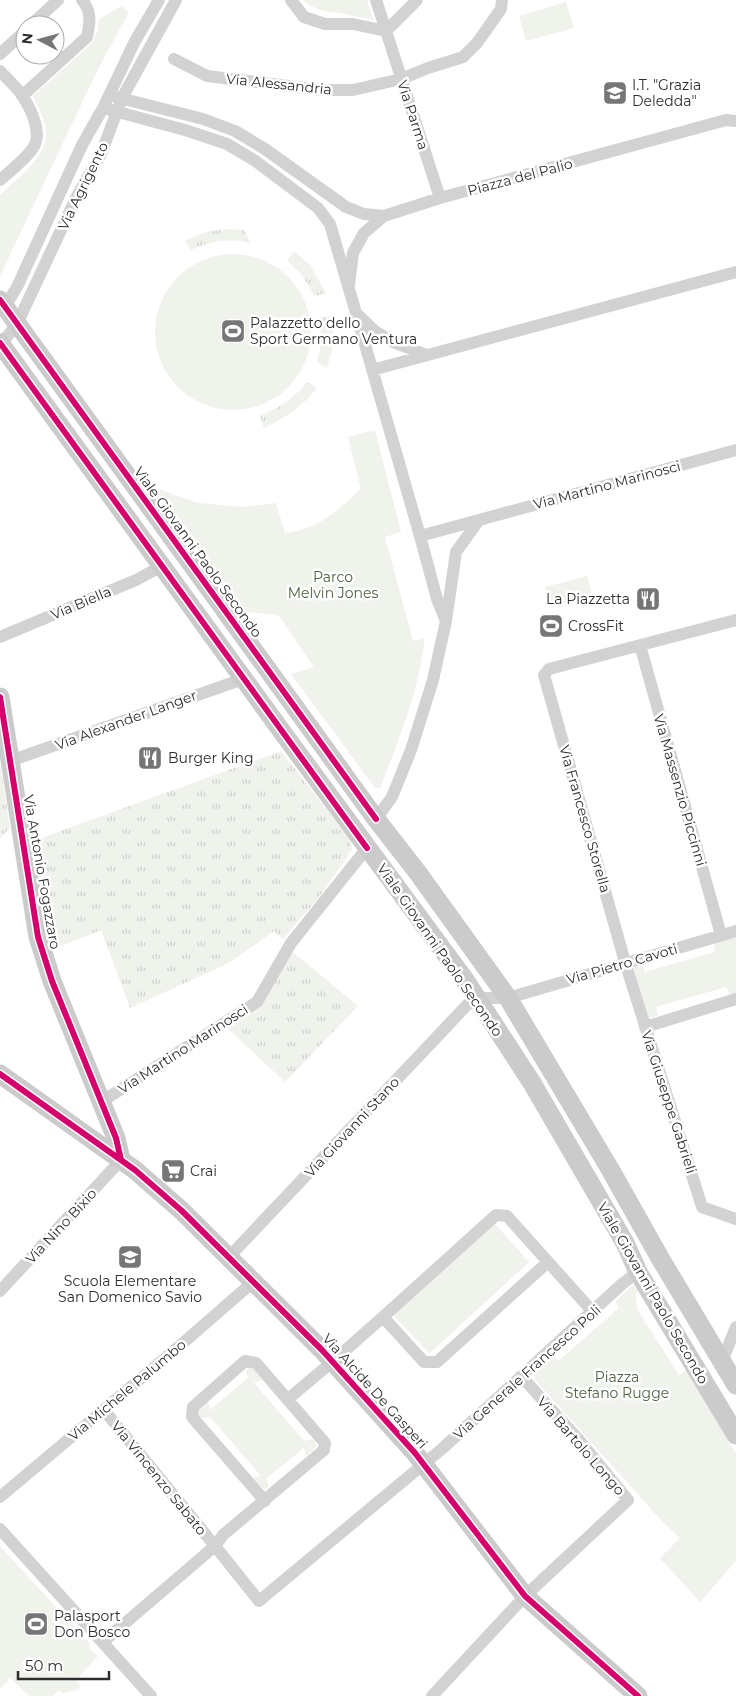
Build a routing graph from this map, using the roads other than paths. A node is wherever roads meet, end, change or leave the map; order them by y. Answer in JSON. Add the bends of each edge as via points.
{"nodes":[{"id":1,"x":58,"y":0,"type":"edge"},
{"id":2,"x":82,"y":0,"type":"edge"},
{"id":3,"x":159,"y":0,"type":"edge"},
{"id":4,"x":176,"y":0,"type":"edge"},
{"id":5,"x":291,"y":0,"type":"edge"},
{"id":6,"x":376,"y":0,"type":"edge"},
{"id":7,"x":417,"y":0,"type":"edge"},
{"id":8,"x":502,"y":0,"type":"edge"},
{"id":9,"x":42,"y":15,"type":"edge"},
{"id":10,"x":386,"y":31,"type":"junction"},
{"id":11,"x":15,"y":40,"type":"edge"},
{"id":12,"x":0,"y":54,"type":"edge"},
{"id":13,"x":174,"y":59,"type":"dead end"},
{"id":14,"x":0,"y":71,"type":"edge"},
{"id":15,"x":401,"y":79,"type":"junction"},
{"id":16,"x":22,"y":96,"type":"junction"},
{"id":17,"x":116,"y":97,"type":"junction"},
{"id":18,"x":103,"y":108,"type":"junction"},
{"id":19,"x":116,"y":112,"type":"junction"},
{"id":20,"x":736,"y":121,"type":"edge"},
{"id":21,"x":0,"y":180,"type":"edge"},
{"id":22,"x":440,"y":198,"type":"junction"},
{"id":23,"x":384,"y":216,"type":"junction"},
{"id":24,"x":736,"y":272,"type":"edge"},
{"id":25,"x":349,"y":285,"type":"junction"},
{"id":26,"x":2,"y":306,"type":"edge"},
{"id":27,"x":356,"y":313,"type":"junction"},
{"id":28,"x":17,"y":324,"type":"junction"},
{"id":29,"x":0,"y":344,"type":"edge"},
{"id":30,"x":427,"y":355,"type":"junction"},
{"id":31,"x":372,"y":370,"type":"junction"},
{"id":32,"x":736,"y":450,"type":"edge"},
{"id":33,"x":479,"y":520,"type":"junction"},
{"id":34,"x":420,"y":536,"type":"junction"},
{"id":35,"x":162,"y":566,"type":"junction"},
{"id":36,"x":446,"y":621,"type":"junction"},
{"id":37,"x":736,"y":621,"type":"edge"},
{"id":38,"x":0,"y":637,"type":"edge"},
{"id":39,"x":640,"y":645,"type":"junction"},
{"id":40,"x":243,"y":679,"type":"junction"},
{"id":41,"x":0,"y":697,"type":"edge"},
{"id":42,"x":10,"y":761,"type":"junction"},
{"id":43,"x":376,"y":819,"type":"junction"},
{"id":44,"x":367,"y":848,"type":"junction"},
{"id":45,"x":736,"y":931,"type":"edge"},
{"id":46,"x":721,"y":935,"type":"junction"},
{"id":47,"x":625,"y":962,"type":"junction"},
{"id":48,"x":476,"y":998,"type":"junction"},
{"id":49,"x":508,"y":998,"type":"junction"},
{"id":50,"x":736,"y":999,"type":"edge"},
{"id":51,"x":645,"y":1027,"type":"junction"},
{"id":52,"x":0,"y":1074,"type":"edge"},
{"id":53,"x":101,"y":1102,"type":"junction"},
{"id":54,"x":121,"y":1160,"type":"junction"},
{"id":55,"x":736,"y":1219,"type":"edge"},
{"id":56,"x":229,"y":1257,"type":"junction"},
{"id":57,"x":660,"y":1258,"type":"junction"},
{"id":58,"x":548,"y":1262,"type":"junction"},
{"id":59,"x":638,"y":1272,"type":"junction"},
{"id":60,"x":253,"y":1282,"type":"junction"},
{"id":61,"x":0,"y":1291,"type":"edge"},
{"id":62,"x":593,"y":1312,"type":"junction"},
{"id":63,"x":383,"y":1317,"type":"junction"},
{"id":64,"x":736,"y":1327,"type":"edge"},
{"id":65,"x":332,"y":1362,"type":"junction"},
{"id":66,"x":722,"y":1362,"type":"junction"},
{"id":67,"x":521,"y":1376,"type":"junction"},
{"id":68,"x":736,"y":1385,"type":"edge"},
{"id":69,"x":288,"y":1399,"type":"junction"},
{"id":70,"x":104,"y":1410,"type":"junction"},
{"id":71,"x":736,"y":1435,"type":"edge"},
{"id":72,"x":424,"y":1465,"type":"junction"},
{"id":73,"x":0,"y":1497,"type":"edge"},
{"id":74,"x":265,"y":1501,"type":"junction"},
{"id":75,"x":0,"y":1529,"type":"edge"},
{"id":76,"x":215,"y":1546,"type":"junction"},
{"id":77,"x":525,"y":1596,"type":"junction"},
{"id":78,"x":103,"y":1642,"type":"junction"},
{"id":79,"x":150,"y":1696,"type":"edge"},
{"id":80,"x":432,"y":1696,"type":"edge"},
{"id":81,"x":638,"y":1696,"type":"edge"}],
"edges":[{"from":1,"to":9,"type":"street"},
{"from":2,"to":16,"type":"street","via":[[88,7],[90,23],[87,37]]},
{"from":3,"to":17,"type":"street","name":"Via Agrigento","via":[[135,42]]},
{"from":4,"to":17,"type":"street","name":"Via Agrigento"},
{"from":5,"to":10,"type":"street","via":[[304,16],[324,24],[353,24]]},
{"from":6,"to":10,"type":"street","name":"Via Parma"},
{"from":7,"to":10,"type":"street"},
{"from":8,"to":15,"type":"street","name":"Via Alessandria","via":[[501,10],[463,57]]},
{"from":10,"to":15,"type":"street","name":"Via Parma"},
{"from":11,"to":12,"type":"street"},
{"from":13,"to":15,"type":"street","name":"Via Alessandria","via":[[207,76],[322,90],[353,90]]},
{"from":14,"to":16,"type":"street"},
{"from":15,"to":22,"type":"street","name":"Via Parma"},
{"from":16,"to":21,"type":"street","via":[[30,111],[37,140],[34,148]]},
{"from":17,"to":18,"type":"street","name":"Via Agrigento"},
{"from":17,"to":19,"type":"street","name":"Via Agrigento"},
{"from":17,"to":23,"type":"street","via":[[203,119],[235,131],[346,207],[364,214]]},
{"from":18,"to":19,"type":"street"},
{"from":18,"to":26,"type":"street","name":"Via Agrigento","via":[[82,145],[18,285]]},
{"from":19,"to":25,"type":"street","name":"Piazza del Palio","via":[[227,144],[254,160],[318,208],[330,224]]},
{"from":19,"to":28,"type":"street","name":"Via Agrigento","via":[[101,154],[76,198]]},
{"from":20,"to":22,"type":"street","name":"Piazza del Palio","via":[[726,120]]},
{"from":22,"to":23,"type":"street","name":"Piazza del Palio"},
{"from":23,"to":25,"type":"street","name":"Piazza del Palio","via":[[364,234],[353,253]]},
{"from":24,"to":30,"type":"street"},
{"from":25,"to":27,"type":"street","name":"Piazza del Palio"},
{"from":26,"to":28,"type":"main road","name":"Viale Giovanni Paolo Secondo"},
{"from":27,"to":30,"type":"street","via":[[395,344]]},
{"from":27,"to":31,"type":"street","name":"Piazza del Palio"},
{"from":28,"to":29,"type":"street","name":"Via Agrigento"},
{"from":28,"to":43,"type":"main road","name":"Viale Giovanni Paolo Secondo"},
{"from":29,"to":35,"type":"main road","name":"Viale Giovanni Paolo Secondo"},
{"from":30,"to":31,"type":"street"},
{"from":31,"to":34,"type":"street","name":"Piazza del Palio"},
{"from":32,"to":33,"type":"street","name":"Via Martino Marinosci"},
{"from":33,"to":34,"type":"street","name":"Via Martino Marinosci"},
{"from":33,"to":36,"type":"street","via":[[456,552]]},
{"from":34,"to":36,"type":"street"},
{"from":35,"to":38,"type":"street","name":"Via Biella"},
{"from":35,"to":40,"type":"main road","name":"Viale Giovanni Paolo Secondo"},
{"from":36,"to":43,"type":"street","via":[[433,680],[411,750],[392,798]]},
{"from":37,"to":39,"type":"street"},
{"from":39,"to":46,"type":"street","name":"Via Massenzio Piccinni"},
{"from":39,"to":47,"type":"street","name":"Via Francesco Storella","via":[[549,669],[544,675]]},
{"from":40,"to":42,"type":"street","name":"Via Alexander Langer"},
{"from":40,"to":44,"type":"main road","name":"Viale Giovanni Paolo Secondo"},
{"from":41,"to":42,"type":"main road","name":"Via Antonio Fogazzaro"},
{"from":42,"to":53,"type":"main road","name":"Via Antonio Fogazzaro","via":[[38,937],[52,981]]},
{"from":43,"to":49,"type":"main road","name":"Viale Giovanni Paolo Secondo"},
{"from":44,"to":48,"type":"main road","name":"Viale Giovanni Paolo Secondo"},
{"from":44,"to":53,"type":"street","name":"Via Martino Marinosci","via":[[291,943],[257,1002]]},
{"from":45,"to":46,"type":"street","name":"Via Pietro Cavoti"},
{"from":46,"to":47,"type":"street","name":"Via Pietro Cavoti"},
{"from":47,"to":49,"type":"street","name":"Via Pietro Cavoti"},
{"from":47,"to":51,"type":"street","name":"Via Giuseppe Gabrieli"},
{"from":48,"to":49,"type":"street","name":"Via Pietro Cavoti"},
{"from":48,"to":56,"type":"street","name":"Via Giovanni Stano"},
{"from":48,"to":59,"type":"main road","name":"Viale Giovanni Paolo Secondo","via":[[532,1083],[625,1243]]},
{"from":49,"to":57,"type":"main road","name":"Viale Giovanni Paolo Secondo"},
{"from":50,"to":51,"type":"street"},
{"from":51,"to":55,"type":"street","name":"Via Giuseppe Gabrieli","via":[[702,1207]]},
{"from":52,"to":54,"type":"main road","name":"Via Alcide De Gasperi"},
{"from":53,"to":54,"type":"main road"},
{"from":54,"to":56,"type":"main road","name":"Via Alcide De Gasperi","via":[[182,1211]]},
{"from":54,"to":61,"type":"street","name":"Via Nino Bixio"},
{"from":56,"to":60,"type":"main road","name":"Via Alcide De Gasperi"},
{"from":57,"to":59,"type":"main road"},
{"from":57,"to":66,"type":"main road","name":"Viale Giovanni Paolo Secondo"},
{"from":58,"to":62,"type":"street"},
{"from":58,"to":63,"type":"street","via":[[437,1362],[424,1362]]},
{"from":58,"to":63,"type":"street","via":[[507,1216],[496,1215]]},
{"from":59,"to":62,"type":"street","name":"Via Generale Francesco Poli"},
{"from":59,"to":71,"type":"main road","name":"Viale Giovanni Paolo Secondo"},
{"from":60,"to":65,"type":"main road","name":"Via Alcide De Gasperi"},
{"from":60,"to":70,"type":"street","name":"Via Michele Palumbo"},
{"from":62,"to":67,"type":"street","name":"Via Generale Francesco Poli"},
{"from":63,"to":65,"type":"street"},
{"from":64,"to":66,"type":"street"},
{"from":65,"to":69,"type":"street"},
{"from":65,"to":72,"type":"main road","name":"Via Alcide De Gasperi"},
{"from":66,"to":68,"type":"main road","name":"Viale Giovanni Paolo Secondo"},
{"from":67,"to":72,"type":"street","name":"Via Generale Francesco Poli"},
{"from":67,"to":77,"type":"street","name":"Via Bartolo Longo","via":[[628,1500]]},
{"from":69,"to":74,"type":"street","via":[[324,1442],[324,1450]]},
{"from":69,"to":74,"type":"street","via":[[256,1362],[245,1361],[193,1407],[192,1417]]},
{"from":70,"to":73,"type":"street","name":"Via Michele Palumbo"},
{"from":70,"to":76,"type":"street","name":"Via Vincenzo Sabato"},
{"from":72,"to":76,"type":"street","name":"Via Generale Francesco Poli","via":[[259,1601]]},
{"from":72,"to":77,"type":"main road","name":"Via Alcide De Gasperi"},
{"from":74,"to":76,"type":"street","via":[[223,1534]]},
{"from":75,"to":78,"type":"street"},
{"from":76,"to":78,"type":"street"},
{"from":77,"to":80,"type":"street"},
{"from":77,"to":81,"type":"main road","name":"Via Alcide De Gasperi"},
{"from":78,"to":79,"type":"street"}]}
